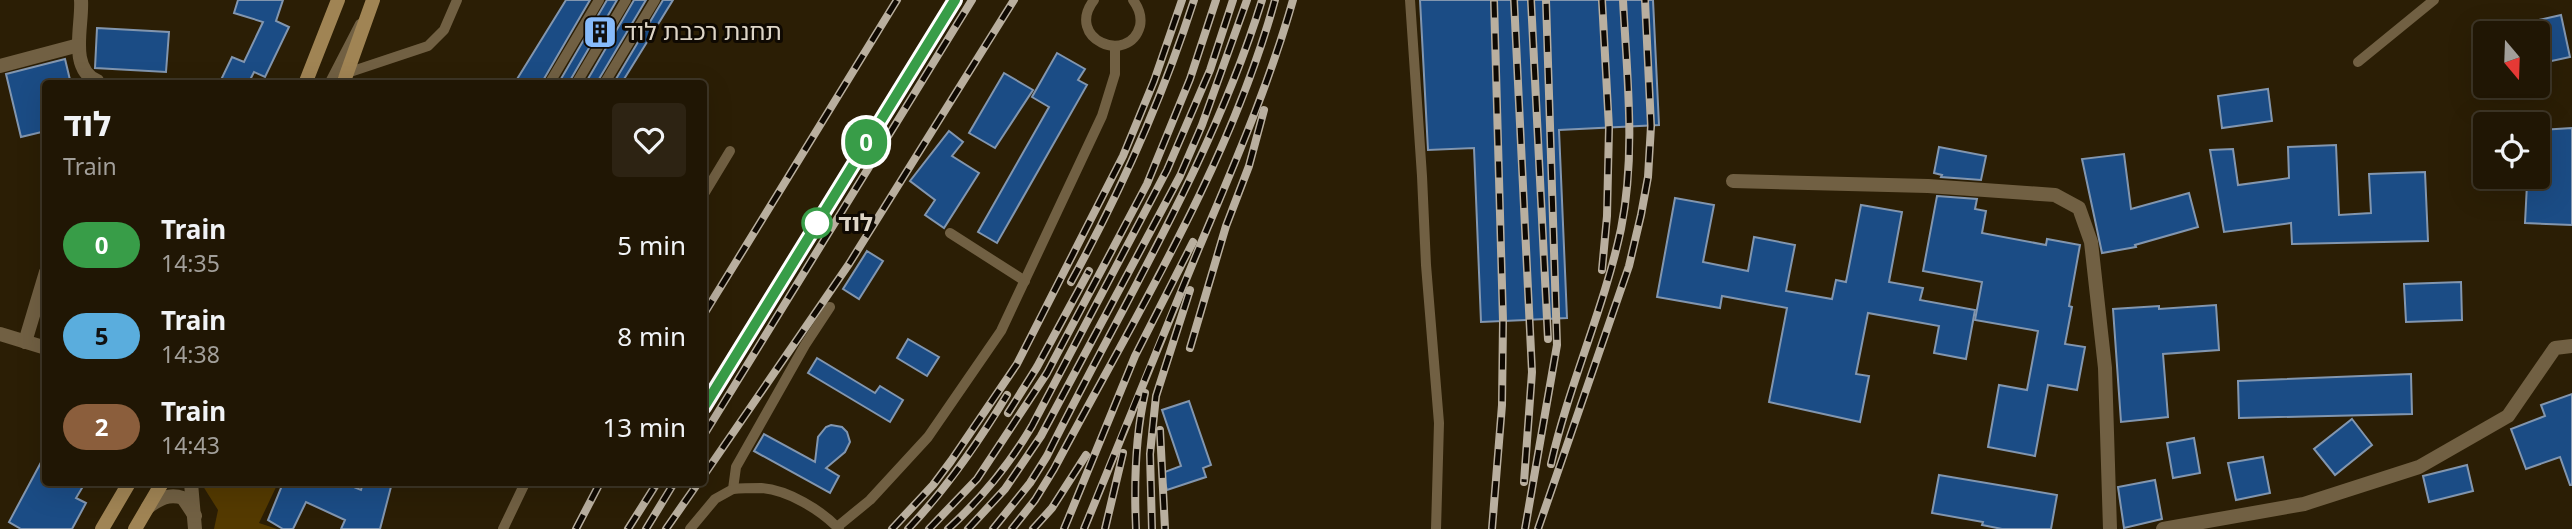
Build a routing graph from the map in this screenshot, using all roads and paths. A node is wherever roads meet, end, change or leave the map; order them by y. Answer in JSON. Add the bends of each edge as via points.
{"nodes":[{"id":1,"x":81,"y":0,"type":"edge"},
{"id":2,"x":338,"y":0,"type":"edge"},
{"id":3,"x":457,"y":0,"type":"edge"},
{"id":4,"x":599,"y":0,"type":"edge"},
{"id":5,"x":626,"y":0,"type":"edge"},
{"id":6,"x":650,"y":0,"type":"edge"},
{"id":7,"x":655,"y":0,"type":"edge"},
{"id":8,"x":1094,"y":0,"type":"edge"},
{"id":9,"x":1133,"y":0,"type":"edge"},
{"id":10,"x":1148,"y":0,"type":"edge"},
{"id":11,"x":1409,"y":0,"type":"edge"},
{"id":12,"x":2434,"y":0,"type":"edge"},
{"id":13,"x":371,"y":5,"type":"edge"},
{"id":14,"x":1140,"y":14,"type":"junction"},
{"id":15,"x":79,"y":45,"type":"junction"},
{"id":16,"x":1115,"y":46,"type":"junction"},
{"id":17,"x":2358,"y":62,"type":"dead end"},
{"id":18,"x":0,"y":66,"type":"edge"},
{"id":19,"x":345,"y":79,"type":"edge"},
{"id":20,"x":95,"y":80,"type":"edge"},
{"id":21,"x":307,"y":80,"type":"edge"},
{"id":22,"x":331,"y":80,"type":"edge"},
{"id":23,"x":551,"y":80,"type":"edge"},
{"id":24,"x":578,"y":80,"type":"edge"},
{"id":25,"x":604,"y":80,"type":"edge"},
{"id":26,"x":605,"y":80,"type":"edge"},
{"id":27,"x":730,"y":150,"type":"dead end"},
{"id":28,"x":1733,"y":181,"type":"dead end"},
{"id":29,"x":707,"y":189,"type":"edge"},
{"id":30,"x":950,"y":233,"type":"dead end"},
{"id":31,"x":1025,"y":281,"type":"junction"},
{"id":32,"x":42,"y":285,"type":"edge"},
{"id":33,"x":830,"y":307,"type":"dead end"},
{"id":34,"x":0,"y":334,"type":"edge"},
{"id":35,"x":25,"y":342,"type":"junction"},
{"id":36,"x":2572,"y":346,"type":"edge"},
{"id":37,"x":42,"y":347,"type":"edge"},
{"id":38,"x":126,"y":486,"type":"edge"},
{"id":39,"x":160,"y":486,"type":"edge"},
{"id":40,"x":191,"y":486,"type":"edge"},
{"id":41,"x":524,"y":486,"type":"edge"},
{"id":42,"x":733,"y":489,"type":"junction"},
{"id":43,"x":148,"y":507,"type":"junction"},
{"id":44,"x":195,"y":522,"type":"edge"},
{"id":45,"x":838,"y":528,"type":"edge"},
{"id":46,"x":102,"y":529,"type":"edge"},
{"id":47,"x":135,"y":529,"type":"edge"},
{"id":48,"x":503,"y":529,"type":"edge"},
{"id":49,"x":690,"y":529,"type":"edge"},
{"id":50,"x":1436,"y":529,"type":"edge"},
{"id":51,"x":2110,"y":529,"type":"edge"},
{"id":52,"x":2163,"y":529,"type":"edge"}],
"edges":[{"from":1,"to":15,"type":"street"},
{"from":2,"to":21,"type":"main road"},
{"from":3,"to":19,"type":"lane","via":[[444,30],[428,46]]},
{"from":4,"to":23,"type":"lane"},
{"from":5,"to":24,"type":"lane"},
{"from":6,"to":25,"type":"lane"},
{"from":7,"to":26,"type":"lane"},
{"from":8,"to":16,"type":"lane","via":[[1086,19],[1091,34],[1097,41]]},
{"from":9,"to":14,"type":"lane"},
{"from":10,"to":14,"type":"lane"},
{"from":11,"to":50,"type":"lane","via":[[1439,422]]},
{"from":12,"to":17,"type":"lane"},
{"from":13,"to":19,"type":"main road"},
{"from":13,"to":22,"type":"lane"},
{"from":14,"to":16,"type":"lane","via":[[1131,40]]},
{"from":15,"to":18,"type":"street"},
{"from":15,"to":20,"type":"street","via":[[83,69]]},
{"from":16,"to":31,"type":"lane","via":[[1115,74],[1102,116]]},
{"from":27,"to":29,"type":"lane"},
{"from":28,"to":51,"type":"street","via":[[2004,191],[2055,195],[2079,208],[2091,242],[2105,368]]},
{"from":30,"to":31,"type":"lane"},
{"from":31,"to":45,"type":"lane","via":[[1001,331],[928,437]]},
{"from":32,"to":35,"type":"street"},
{"from":33,"to":42,"type":"lane","via":[[736,467]]},
{"from":34,"to":35,"type":"street"},
{"from":35,"to":37,"type":"street"},
{"from":36,"to":52,"type":"street","via":[[2555,348],[2508,416],[2419,467],[2304,504]]},
{"from":38,"to":46,"type":"main road"},
{"from":39,"to":43,"type":"main road"},
{"from":40,"to":44,"type":"street"},
{"from":41,"to":48,"type":"lane"},
{"from":42,"to":45,"type":"lane","via":[[764,488],[786,495],[816,509]]},
{"from":42,"to":49,"type":"lane","via":[[715,499]]},
{"from":43,"to":44,"type":"street","via":[[176,495],[183,498]]},
{"from":43,"to":47,"type":"main road"}]}
